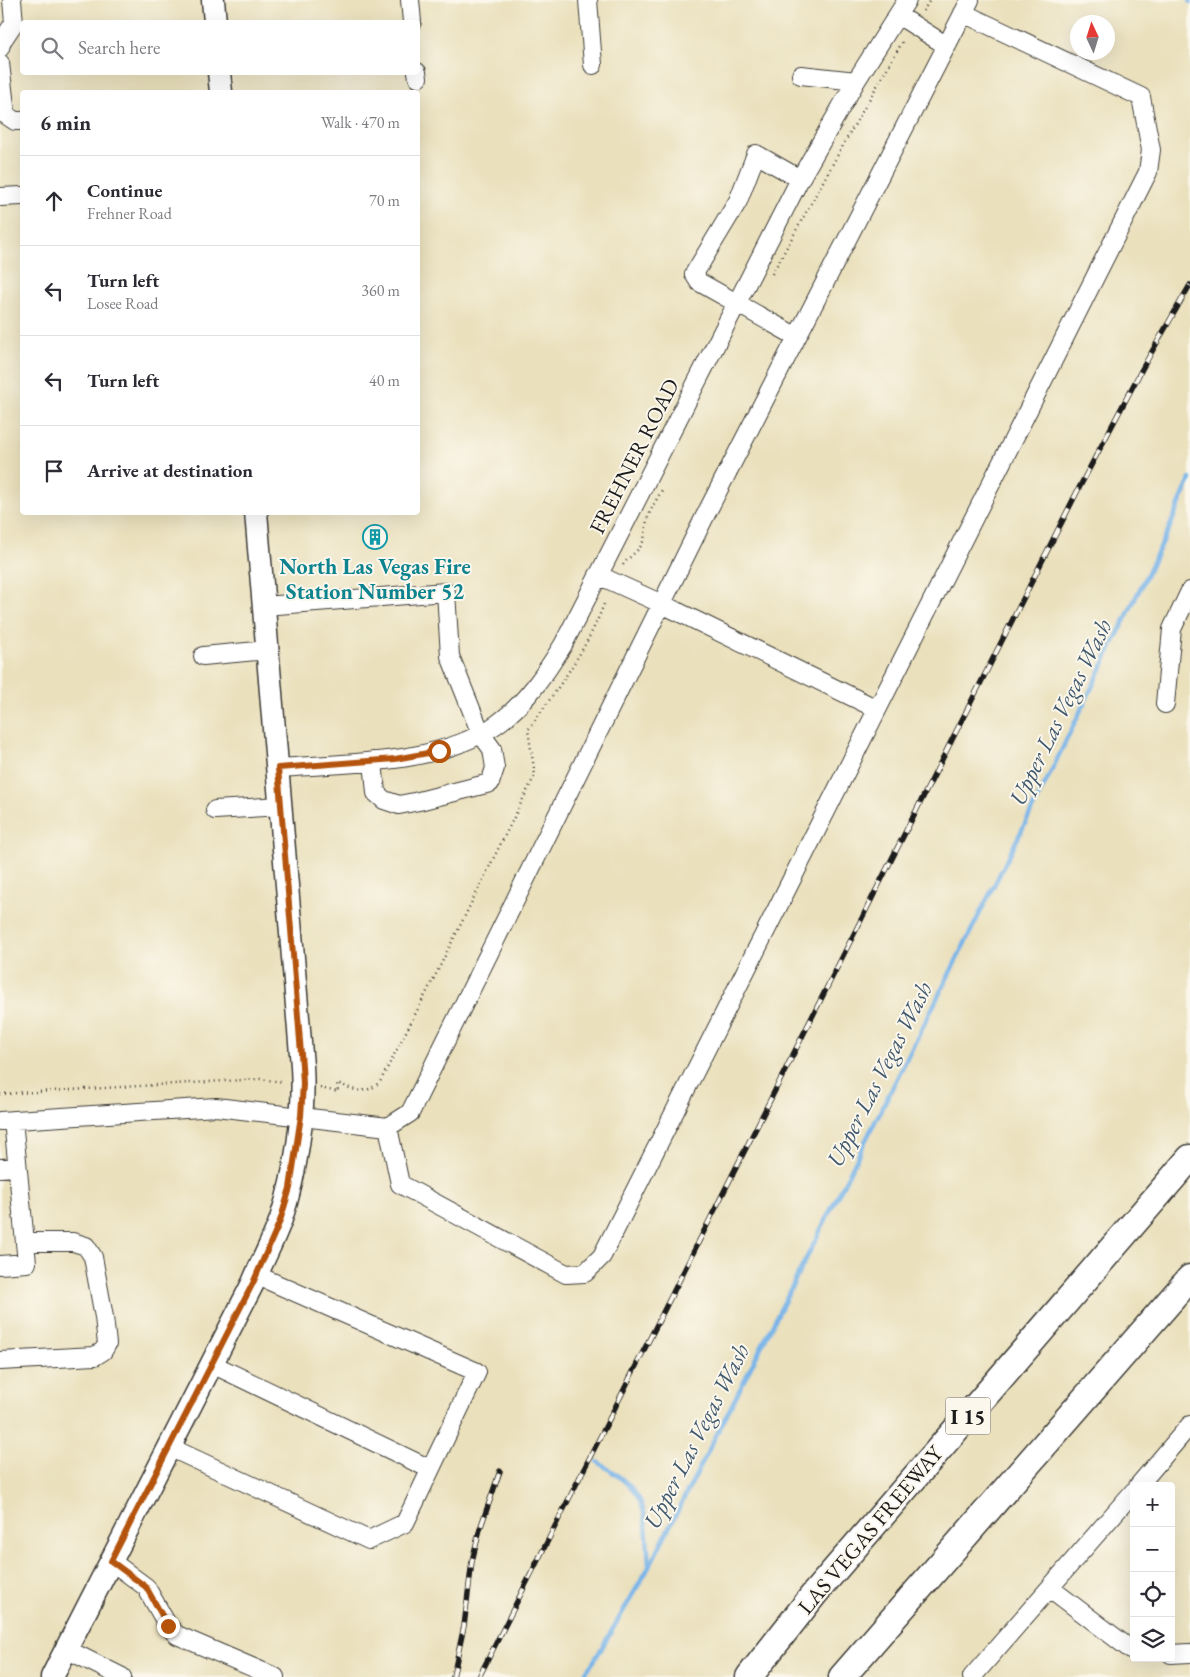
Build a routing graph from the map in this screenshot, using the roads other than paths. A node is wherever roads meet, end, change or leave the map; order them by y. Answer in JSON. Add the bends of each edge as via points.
{"nodes":[{"id":1,"x":12,"y":0,"type":"edge"},
{"id":2,"x":213,"y":0,"type":"edge"},
{"id":3,"x":410,"y":0,"type":"edge"},
{"id":4,"x":588,"y":0,"type":"edge"},
{"id":5,"x":907,"y":0,"type":"edge"},
{"id":6,"x":967,"y":7,"type":"edge"},
{"id":7,"x":898,"y":15,"type":"junction"},
{"id":8,"x":215,"y":20,"type":"edge"},
{"id":9,"x":412,"y":20,"type":"edge"},
{"id":10,"x":947,"y":46,"type":"junction"},
{"id":11,"x":0,"y":48,"type":"edge"},
{"id":12,"x":0,"y":63,"type":"edge"},
{"id":13,"x":593,"y":65,"type":"dead end"},
{"id":14,"x":219,"y":75,"type":"edge"},
{"id":15,"x":801,"y":75,"type":"dead end"},
{"id":16,"x":856,"y":81,"type":"junction"},
{"id":17,"x":221,"y":90,"type":"edge"},
{"id":18,"x":20,"y":121,"type":"edge"},
{"id":19,"x":800,"y":179,"type":"junction"},
{"id":20,"x":20,"y":196,"type":"edge"},
{"id":21,"x":0,"y":197,"type":"edge"},
{"id":22,"x":737,"y":302,"type":"junction"},
{"id":23,"x":797,"y":337,"type":"junction"},
{"id":24,"x":256,"y":515,"type":"edge"},
{"id":25,"x":598,"y":575,"type":"junction"},
{"id":26,"x":1190,"y":591,"type":"edge"},
{"id":27,"x":662,"y":604,"type":"junction"},
{"id":28,"x":264,"y":606,"type":"junction"},
{"id":29,"x":268,"y":650,"type":"junction"},
{"id":30,"x":203,"y":656,"type":"dead end"},
{"id":31,"x":1165,"y":704,"type":"dead end"},
{"id":32,"x":877,"y":709,"type":"junction"},
{"id":33,"x":481,"y":734,"type":"junction"},
{"id":34,"x":374,"y":761,"type":"junction"},
{"id":35,"x":278,"y":768,"type":"junction"},
{"id":36,"x":281,"y":806,"type":"junction"},
{"id":37,"x":215,"y":810,"type":"dead end"},
{"id":38,"x":301,"y":1116,"type":"junction"},
{"id":39,"x":7,"y":1121,"type":"edge"},
{"id":40,"x":388,"y":1127,"type":"junction"},
{"id":41,"x":1190,"y":1158,"type":"edge"},
{"id":42,"x":8,"y":1168,"type":"edge"},
{"id":43,"x":25,"y":1242,"type":"junction"},
{"id":44,"x":0,"y":1265,"type":"edge"},
{"id":45,"x":256,"y":1275,"type":"junction"},
{"id":46,"x":1190,"y":1278,"type":"edge"},
{"id":47,"x":0,"y":1361,"type":"edge"},
{"id":48,"x":212,"y":1364,"type":"junction"},
{"id":49,"x":1190,"y":1425,"type":"edge"},
{"id":50,"x":169,"y":1448,"type":"junction"},
{"id":51,"x":430,"y":1469,"type":"junction"},
{"id":52,"x":1141,"y":1482,"type":"edge"},
{"id":53,"x":1130,"y":1496,"type":"edge"},
{"id":54,"x":111,"y":1561,"type":"junction"},
{"id":55,"x":1050,"y":1588,"type":"junction"},
{"id":56,"x":66,"y":1649,"type":"junction"},
{"id":57,"x":1130,"y":1649,"type":"edge"},
{"id":58,"x":1190,"y":1653,"type":"edge"},
{"id":59,"x":1175,"y":1654,"type":"edge"},
{"id":60,"x":52,"y":1677,"type":"edge"},
{"id":61,"x":122,"y":1677,"type":"edge"},
{"id":62,"x":274,"y":1677,"type":"edge"},
{"id":63,"x":750,"y":1677,"type":"edge"},
{"id":64,"x":842,"y":1677,"type":"edge"},
{"id":65,"x":972,"y":1677,"type":"edge"}],
"edges":[{"from":1,"to":11,"type":"street","via":[[14,23]]},
{"from":2,"to":8,"type":"main road"},
{"from":3,"to":9,"type":"street"},
{"from":4,"to":13,"type":"street"},
{"from":5,"to":7,"type":"street","name":"FREHNER ROAD"},
{"from":6,"to":10,"type":"street"},
{"from":6,"to":32,"type":"street","via":[[1141,97],[1151,150],[1148,172]]},
{"from":7,"to":10,"type":"street"},
{"from":7,"to":16,"type":"street","name":"FREHNER ROAD"},
{"from":10,"to":23,"type":"street"},
{"from":12,"to":18,"type":"street","via":[[6,115]]},
{"from":14,"to":17,"type":"main road"},
{"from":15,"to":16,"type":"street"},
{"from":16,"to":19,"type":"street","name":"FREHNER ROAD"},
{"from":19,"to":22,"type":"street","name":"FREHNER ROAD"},
{"from":19,"to":22,"type":"street","via":[[756,154],[738,201],[694,274],[699,282]]},
{"from":20,"to":21,"type":"street"},
{"from":22,"to":23,"type":"street"},
{"from":22,"to":25,"type":"street","name":"FREHNER ROAD"},
{"from":23,"to":27,"type":"street"},
{"from":24,"to":28,"type":"main road"},
{"from":25,"to":27,"type":"street"},
{"from":25,"to":33,"type":"street","name":"FREHNER ROAD","via":[[545,675],[514,710]]},
{"from":26,"to":31,"type":"street","via":[[1172,629]]},
{"from":27,"to":32,"type":"street"},
{"from":27,"to":40,"type":"street","via":[[410,1113]]},
{"from":28,"to":29,"type":"main road"},
{"from":28,"to":33,"type":"street","via":[[446,592],[450,656]]},
{"from":29,"to":30,"type":"street"},
{"from":29,"to":35,"type":"main road"},
{"from":32,"to":40,"type":"street","via":[[602,1256],[585,1273],[566,1274],[400,1184]]},
{"from":33,"to":34,"type":"street","name":"FREHNER ROAD","via":[[439,751]]},
{"from":33,"to":34,"type":"street","via":[[492,749],[494,768],[490,783],[419,801],[399,804],[384,800],[376,793]]},
{"from":34,"to":35,"type":"street","name":"FREHNER ROAD"},
{"from":35,"to":36,"type":"main road"},
{"from":36,"to":37,"type":"street"},
{"from":36,"to":38,"type":"main road","via":[[302,1066]]},
{"from":38,"to":39,"type":"street","via":[[216,1107]]},
{"from":38,"to":40,"type":"street"},
{"from":38,"to":45,"type":"main road","via":[[290,1188],[280,1221]]},
{"from":39,"to":42,"type":"street"},
{"from":41,"to":63,"type":"highway","name":"LAS VEGAS FREEWAY","number":"I 15","via":[[815,1593]]},
{"from":42,"to":43,"type":"street"},
{"from":43,"to":44,"type":"street","via":[[27,1263]]},
{"from":43,"to":47,"type":"street","via":[[73,1242],[86,1246],[93,1257],[107,1344],[95,1356]]},
{"from":45,"to":48,"type":"main road"},
{"from":45,"to":51,"type":"street","via":[[477,1372]]},
{"from":46,"to":64,"type":"highway"},
{"from":48,"to":50,"type":"main road"},
{"from":48,"to":51,"type":"street"},
{"from":49,"to":52,"type":"street"},
{"from":50,"to":51,"type":"street","via":[[369,1540],[405,1523]]},
{"from":50,"to":54,"type":"main road"},
{"from":53,"to":55,"type":"street"},
{"from":54,"to":56,"type":"main road"},
{"from":54,"to":62,"type":"street","via":[[146,1587],[168,1626],[178,1635]]},
{"from":55,"to":57,"type":"street"},
{"from":55,"to":65,"type":"street"},
{"from":56,"to":60,"type":"main road"},
{"from":56,"to":61,"type":"street"},
{"from":58,"to":59,"type":"street"}]}
